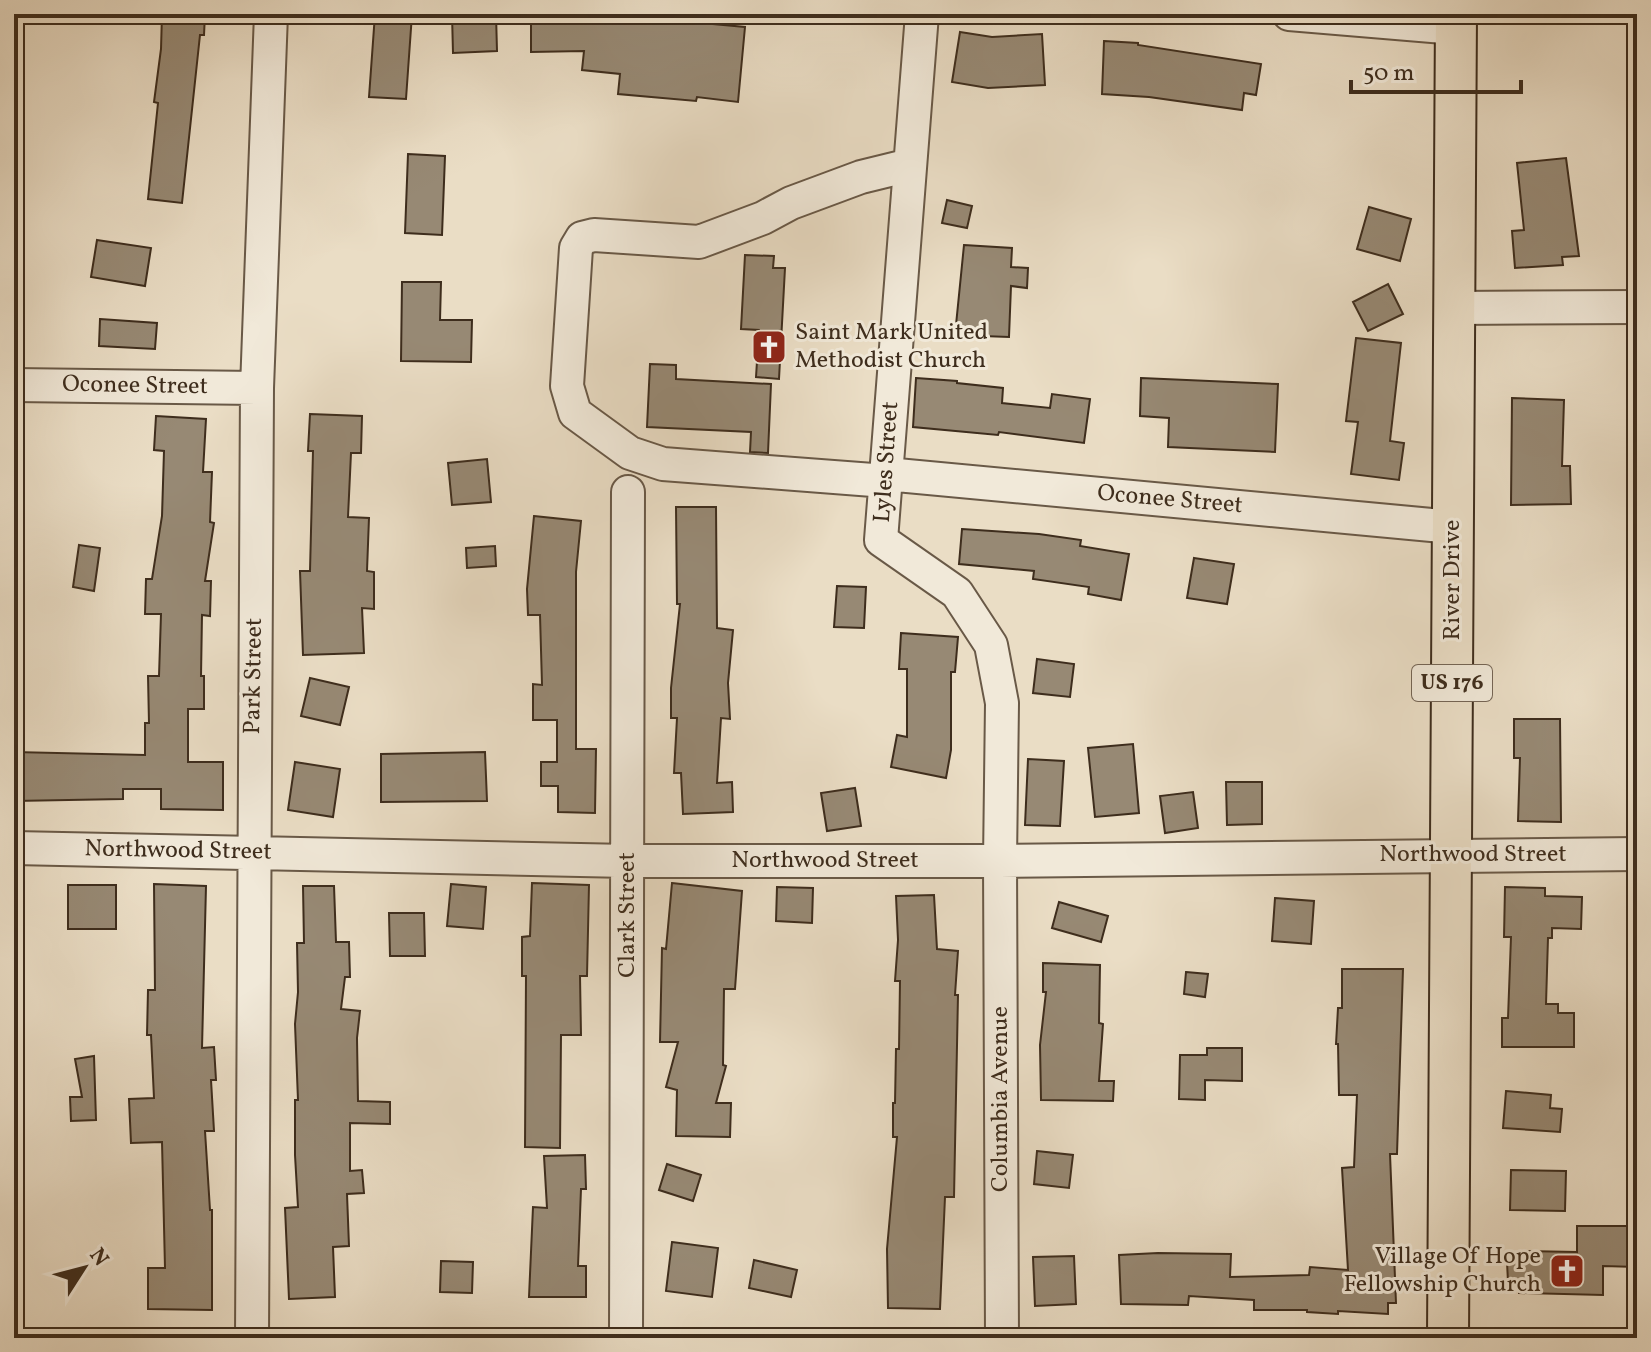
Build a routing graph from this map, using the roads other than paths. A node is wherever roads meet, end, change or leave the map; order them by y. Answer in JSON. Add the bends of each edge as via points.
{"nodes":[{"id":1,"x":271,"y":14,"type":"edge"},
{"id":2,"x":922,"y":14,"type":"edge"},
{"id":3,"x":1289,"y":14,"type":"edge"},
{"id":4,"x":1456,"y":21,"type":"edge"},
{"id":5,"x":910,"y":165,"type":"junction"},
{"id":6,"x":1637,"y":307,"type":"edge"},
{"id":7,"x":1455,"y":308,"type":"junction"},
{"id":8,"x":14,"y":385,"type":"edge"},
{"id":9,"x":257,"y":388,"type":"junction"},
{"id":10,"x":886,"y":477,"type":"junction"},
{"id":11,"x":628,"y":492,"type":"dead end"},
{"id":12,"x":1453,"y":527,"type":"junction"},
{"id":13,"x":14,"y":848,"type":"edge"},
{"id":14,"x":252,"y":852,"type":"junction"},
{"id":15,"x":1637,"y":854,"type":"edge"},
{"id":16,"x":1451,"y":855,"type":"junction"},
{"id":17,"x":628,"y":861,"type":"junction"},
{"id":18,"x":1000,"y":861,"type":"junction"},
{"id":19,"x":252,"y":1338,"type":"edge"},
{"id":20,"x":626,"y":1338,"type":"edge"},
{"id":21,"x":1002,"y":1338,"type":"edge"},
{"id":22,"x":1448,"y":1338,"type":"edge"}],
"edges":[{"from":1,"to":9,"type":"street","name":"Park Street"},
{"from":2,"to":5,"type":"street","name":"Lyles Street"},
{"from":3,"to":4,"type":"street"},
{"from":4,"to":7,"type":"main road","name":"River Drive","number":"US 176"},
{"from":5,"to":10,"type":"street","name":"Lyles Street"},
{"from":5,"to":10,"type":"street","name":"Oconee Street","via":[[861,177],[699,242],[594,235],[582,238],[576,248],[567,386],[575,413],[630,453],[663,464]]},
{"from":6,"to":7,"type":"street"},
{"from":7,"to":12,"type":"main road","name":"River Drive","number":"US 176"},
{"from":8,"to":9,"type":"street","name":"Oconee Street"},
{"from":9,"to":14,"type":"street","name":"Park Street"},
{"from":10,"to":12,"type":"street","name":"Oconee Street"},
{"from":10,"to":18,"type":"street","name":"Lyles Street","via":[[881,540],[957,593],[991,645],[1002,703]]},
{"from":11,"to":17,"type":"street","name":"Clark Street"},
{"from":12,"to":16,"type":"main road","name":"River Drive","number":"US 176"},
{"from":13,"to":14,"type":"street","name":"Northwood Street"},
{"from":14,"to":17,"type":"street","name":"Northwood Street"},
{"from":14,"to":19,"type":"street","name":"Park Street"},
{"from":15,"to":16,"type":"street","name":"Northwood Street"},
{"from":16,"to":18,"type":"street","name":"Northwood Street"},
{"from":16,"to":22,"type":"main road","name":"River Drive","number":"US 176"},
{"from":17,"to":18,"type":"street","name":"Northwood Street"},
{"from":17,"to":20,"type":"street","name":"Clark Street"},
{"from":18,"to":21,"type":"street","name":"Columbia Avenue"}]}
